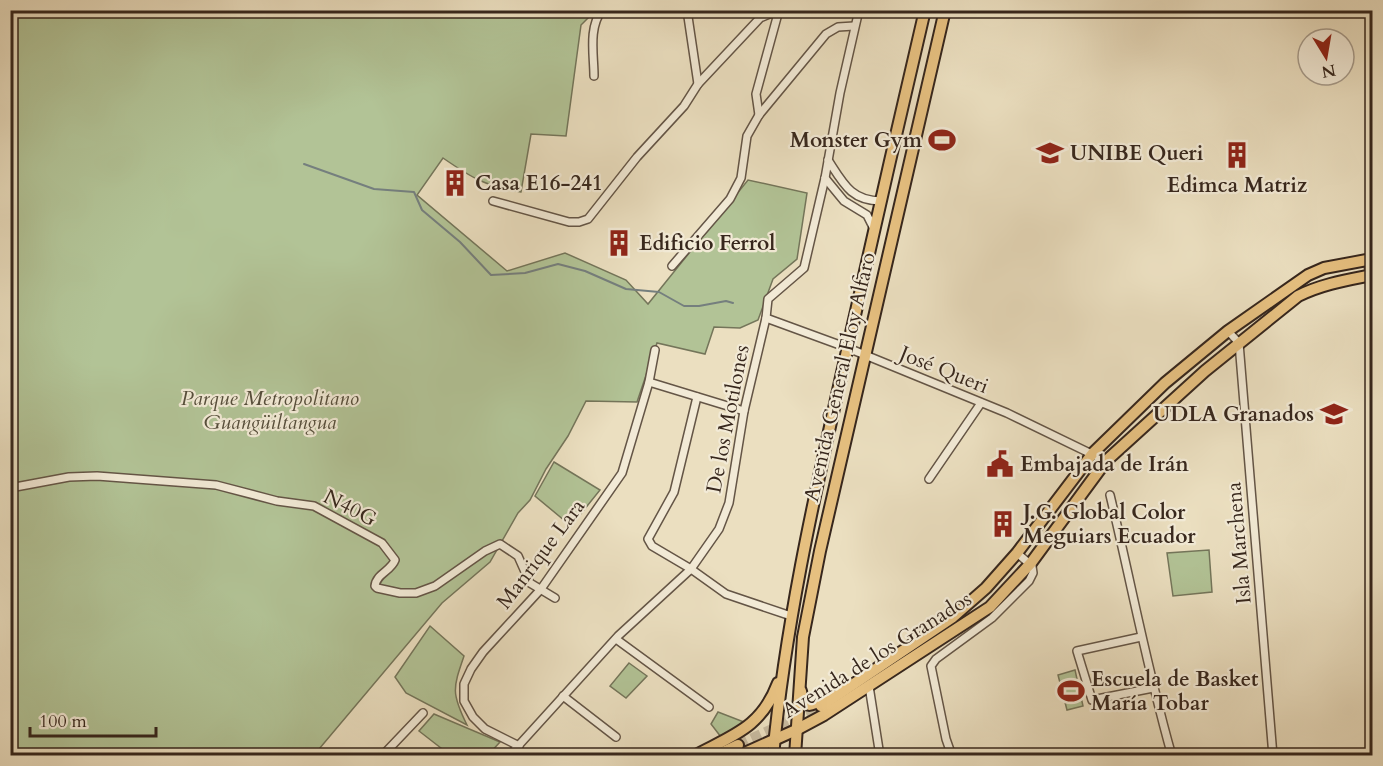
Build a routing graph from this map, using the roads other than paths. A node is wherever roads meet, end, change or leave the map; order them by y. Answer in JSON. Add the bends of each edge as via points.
{"nodes":[{"id":1,"x":602,"y":10,"type":"edge"},
{"id":2,"x":687,"y":10,"type":"edge"},
{"id":3,"x":779,"y":10,"type":"edge"},
{"id":4,"x":859,"y":10,"type":"edge"},
{"id":5,"x":925,"y":10,"type":"edge"},
{"id":6,"x":945,"y":10,"type":"edge"},
{"id":7,"x":854,"y":26,"type":"junction"},
{"id":8,"x":594,"y":76,"type":"dead end"},
{"id":9,"x":698,"y":84,"type":"junction"},
{"id":10,"x":759,"y":115,"type":"junction"},
{"id":11,"x":828,"y":160,"type":"junction"},
{"id":12,"x":825,"y":178,"type":"junction"},
{"id":13,"x":493,"y":201,"type":"dead end"},
{"id":14,"x":881,"y":201,"type":"junction"},
{"id":15,"x":875,"y":231,"type":"junction"},
{"id":16,"x":1370,"y":259,"type":"edge"},
{"id":17,"x":672,"y":266,"type":"dead end"},
{"id":18,"x":1371,"y":275,"type":"edge"},
{"id":19,"x":1372,"y":309,"type":"edge"},
{"id":20,"x":766,"y":318,"type":"junction"},
{"id":21,"x":1228,"y":330,"type":"junction"},
{"id":22,"x":1239,"y":343,"type":"junction"},
{"id":23,"x":848,"y":348,"type":"junction"},
{"id":24,"x":655,"y":350,"type":"dead end"},
{"id":25,"x":865,"y":356,"type":"junction"},
{"id":26,"x":649,"y":382,"type":"junction"},
{"id":27,"x":697,"y":397,"type":"junction"},
{"id":28,"x":981,"y":403,"type":"junction"},
{"id":29,"x":744,"y":411,"type":"junction"},
{"id":30,"x":1094,"y":453,"type":"junction"},
{"id":31,"x":1106,"y":461,"type":"junction"},
{"id":32,"x":822,"y":466,"type":"junction"},
{"id":33,"x":839,"y":469,"type":"junction"},
{"id":34,"x":929,"y":479,"type":"dead end"},
{"id":35,"x":10,"y":488,"type":"edge"},
{"id":36,"x":1110,"y":495,"type":"dead end"},
{"id":37,"x":1017,"y":553,"type":"junction"},
{"id":38,"x":1031,"y":563,"type":"junction"},
{"id":39,"x":691,"y":569,"type":"junction"},
{"id":40,"x":541,"y":589,"type":"junction"},
{"id":41,"x":555,"y":598,"type":"dead end"},
{"id":42,"x":791,"y":616,"type":"junction"},
{"id":43,"x":1141,"y":637,"type":"junction"},
{"id":44,"x":616,"y":639,"type":"junction"},
{"id":45,"x":784,"y":665,"type":"junction"},
{"id":46,"x":799,"y":682,"type":"junction"},
{"id":47,"x":869,"y":686,"type":"junction"},
{"id":48,"x":1153,"y":688,"type":"junction"},
{"id":49,"x":563,"y":696,"type":"junction"},
{"id":50,"x":709,"y":707,"type":"dead end"},
{"id":51,"x":820,"y":708,"type":"junction"},
{"id":52,"x":423,"y":713,"type":"dead end"},
{"id":53,"x":796,"y":730,"type":"junction"},
{"id":54,"x":616,"y":737,"type":"dead end"},
{"id":55,"x":774,"y":740,"type":"junction"},
{"id":56,"x":519,"y":746,"type":"junction"},
{"id":57,"x":738,"y":750,"type":"edge"},
{"id":58,"x":382,"y":756,"type":"edge"},
{"id":59,"x":509,"y":756,"type":"edge"},
{"id":60,"x":694,"y":756,"type":"edge"},
{"id":61,"x":715,"y":756,"type":"edge"},
{"id":62,"x":773,"y":756,"type":"edge"},
{"id":63,"x":795,"y":756,"type":"edge"},
{"id":64,"x":880,"y":756,"type":"edge"},
{"id":65,"x":952,"y":756,"type":"edge"},
{"id":66,"x":1172,"y":756,"type":"edge"},
{"id":67,"x":1273,"y":756,"type":"edge"}],
"edges":[{"from":1,"to":8,"type":"street","via":[[593,32]]},
{"from":2,"to":9,"type":"street"},
{"from":3,"to":9,"type":"street","via":[[760,18]]},
{"from":3,"to":10,"type":"street","via":[[756,94]]},
{"from":4,"to":7,"type":"street","name":"De los Motilones"},
{"from":5,"to":14,"type":"main road","name":"Avenida General Eloy Alfaro"},
{"from":6,"to":25,"type":"main road","name":"Avenida General Eloy Alfaro"},
{"from":7,"to":10,"type":"street","via":[[838,27],[825,34]]},
{"from":7,"to":11,"type":"street","name":"De los Motilones"},
{"from":9,"to":13,"type":"street","via":[[684,106],[588,219],[569,222]]},
{"from":10,"to":17,"type":"street","via":[[747,136],[741,178],[730,199]]},
{"from":11,"to":12,"type":"street","name":"De los Motilones"},
{"from":11,"to":14,"type":"street","via":[[853,194]]},
{"from":12,"to":15,"type":"street","via":[[844,201],[867,215]]},
{"from":12,"to":20,"type":"street","name":"De los Motilones","via":[[804,268],[768,299]]},
{"from":14,"to":15,"type":"main road","name":"Avenida General Eloy Alfaro"},
{"from":15,"to":23,"type":"main road","name":"Avenida General Eloy Alfaro"},
{"from":16,"to":18,"type":"street"},
{"from":16,"to":21,"type":"main road","name":"Avenida de los Granados","via":[[1308,275]]},
{"from":18,"to":19,"type":"street"},
{"from":18,"to":22,"type":"main road","name":"Avenida de los Granados","via":[[1314,288],[1284,306]]},
{"from":20,"to":23,"type":"street","name":"José Queri"},
{"from":20,"to":29,"type":"street","name":"De los Motilones"},
{"from":21,"to":22,"type":"street"},
{"from":21,"to":30,"type":"main road","name":"Avenida de los Granados","via":[[1165,383]]},
{"from":22,"to":31,"type":"main road","name":"Avenida de los Granados"},
{"from":22,"to":67,"type":"street","name":"Isla Marchena"},
{"from":23,"to":25,"type":"street","name":"José Queri"},
{"from":23,"to":32,"type":"main road","name":"Avenida General Eloy Alfaro"},
{"from":24,"to":26,"type":"street","name":"Manrique Lara"},
{"from":25,"to":28,"type":"street","name":"José Queri"},
{"from":25,"to":33,"type":"main road","name":"Avenida General Eloy Alfaro"},
{"from":26,"to":27,"type":"street"},
{"from":26,"to":40,"type":"street","name":"Manrique Lara","via":[[622,473]]},
{"from":27,"to":29,"type":"street"},
{"from":27,"to":39,"type":"street","via":[[674,492],[648,539],[652,546]]},
{"from":28,"to":30,"type":"street","name":"José Queri"},
{"from":28,"to":34,"type":"street"},
{"from":29,"to":39,"type":"street","name":"De los Motilones","via":[[729,502],[719,529]]},
{"from":30,"to":31,"type":"street","name":"José Queri"},
{"from":30,"to":37,"type":"main road","name":"Avenida de los Granados"},
{"from":31,"to":38,"type":"main road","name":"Avenida de los Granados"},
{"from":32,"to":33,"type":"main road","via":[[832,460]]},
{"from":32,"to":42,"type":"main road","name":"Avenida General Eloy Alfaro"},
{"from":33,"to":46,"type":"main road","name":"Avenida General Eloy Alfaro","via":[[803,637]]},
{"from":35,"to":40,"type":"street","name":"N40G","via":[[97,476],[216,485],[314,506],[382,543],[395,560],[376,580],[377,588],[416,593],[435,586],[500,544],[518,556],[530,583]]},
{"from":36,"to":43,"type":"street"},
{"from":37,"to":38,"type":"street"},
{"from":37,"to":51,"type":"main road","name":"Avenida de los Granados","via":[[953,617],[928,634],[908,641]]},
{"from":38,"to":47,"type":"main road","name":"Avenida de los Granados","via":[[990,607]]},
{"from":38,"to":65,"type":"street","via":[[1031,578],[1010,601],[931,666]]},
{"from":39,"to":42,"type":"street","via":[[726,594]]},
{"from":39,"to":44,"type":"street","name":"De los Motilones"},
{"from":40,"to":41,"type":"street"},
{"from":40,"to":56,"type":"street","name":"Manrique Lara","via":[[483,652],[464,684],[464,701],[472,717],[485,729]]},
{"from":42,"to":45,"type":"main road","name":"Avenida General Eloy Alfaro"},
{"from":43,"to":48,"type":"street"},
{"from":43,"to":48,"type":"street","via":[[1077,651],[1092,700]]},
{"from":44,"to":49,"type":"street","name":"De los Motilones"},
{"from":44,"to":50,"type":"street"},
{"from":45,"to":55,"type":"main road","name":"Avenida General Eloy Alfaro"},
{"from":45,"to":60,"type":"main road","via":[[773,694],[752,723]]},
{"from":46,"to":51,"type":"main road","via":[[804,702]]},
{"from":46,"to":53,"type":"main road","name":"Avenida General Eloy Alfaro"},
{"from":47,"to":51,"type":"main road","name":"Avenida de los Granados"},
{"from":47,"to":64,"type":"street"},
{"from":48,"to":66,"type":"street"},
{"from":49,"to":54,"type":"street"},
{"from":49,"to":56,"type":"street","name":"De los Motilones"},
{"from":51,"to":53,"type":"main road","name":"Avenida de los Granados"},
{"from":52,"to":58,"type":"street"},
{"from":53,"to":55,"type":"main road","name":"Avenida de los Granados"},
{"from":53,"to":63,"type":"main road","name":"Avenida General Eloy Alfaro"},
{"from":55,"to":57,"type":"main road","name":"Avenida de los Granados"},
{"from":55,"to":62,"type":"main road","name":"Avenida General Eloy Alfaro"},
{"from":56,"to":59,"type":"street","name":"De los Motilones"},
{"from":57,"to":61,"type":"main road","name":"Avenida de los Granados"}]}
